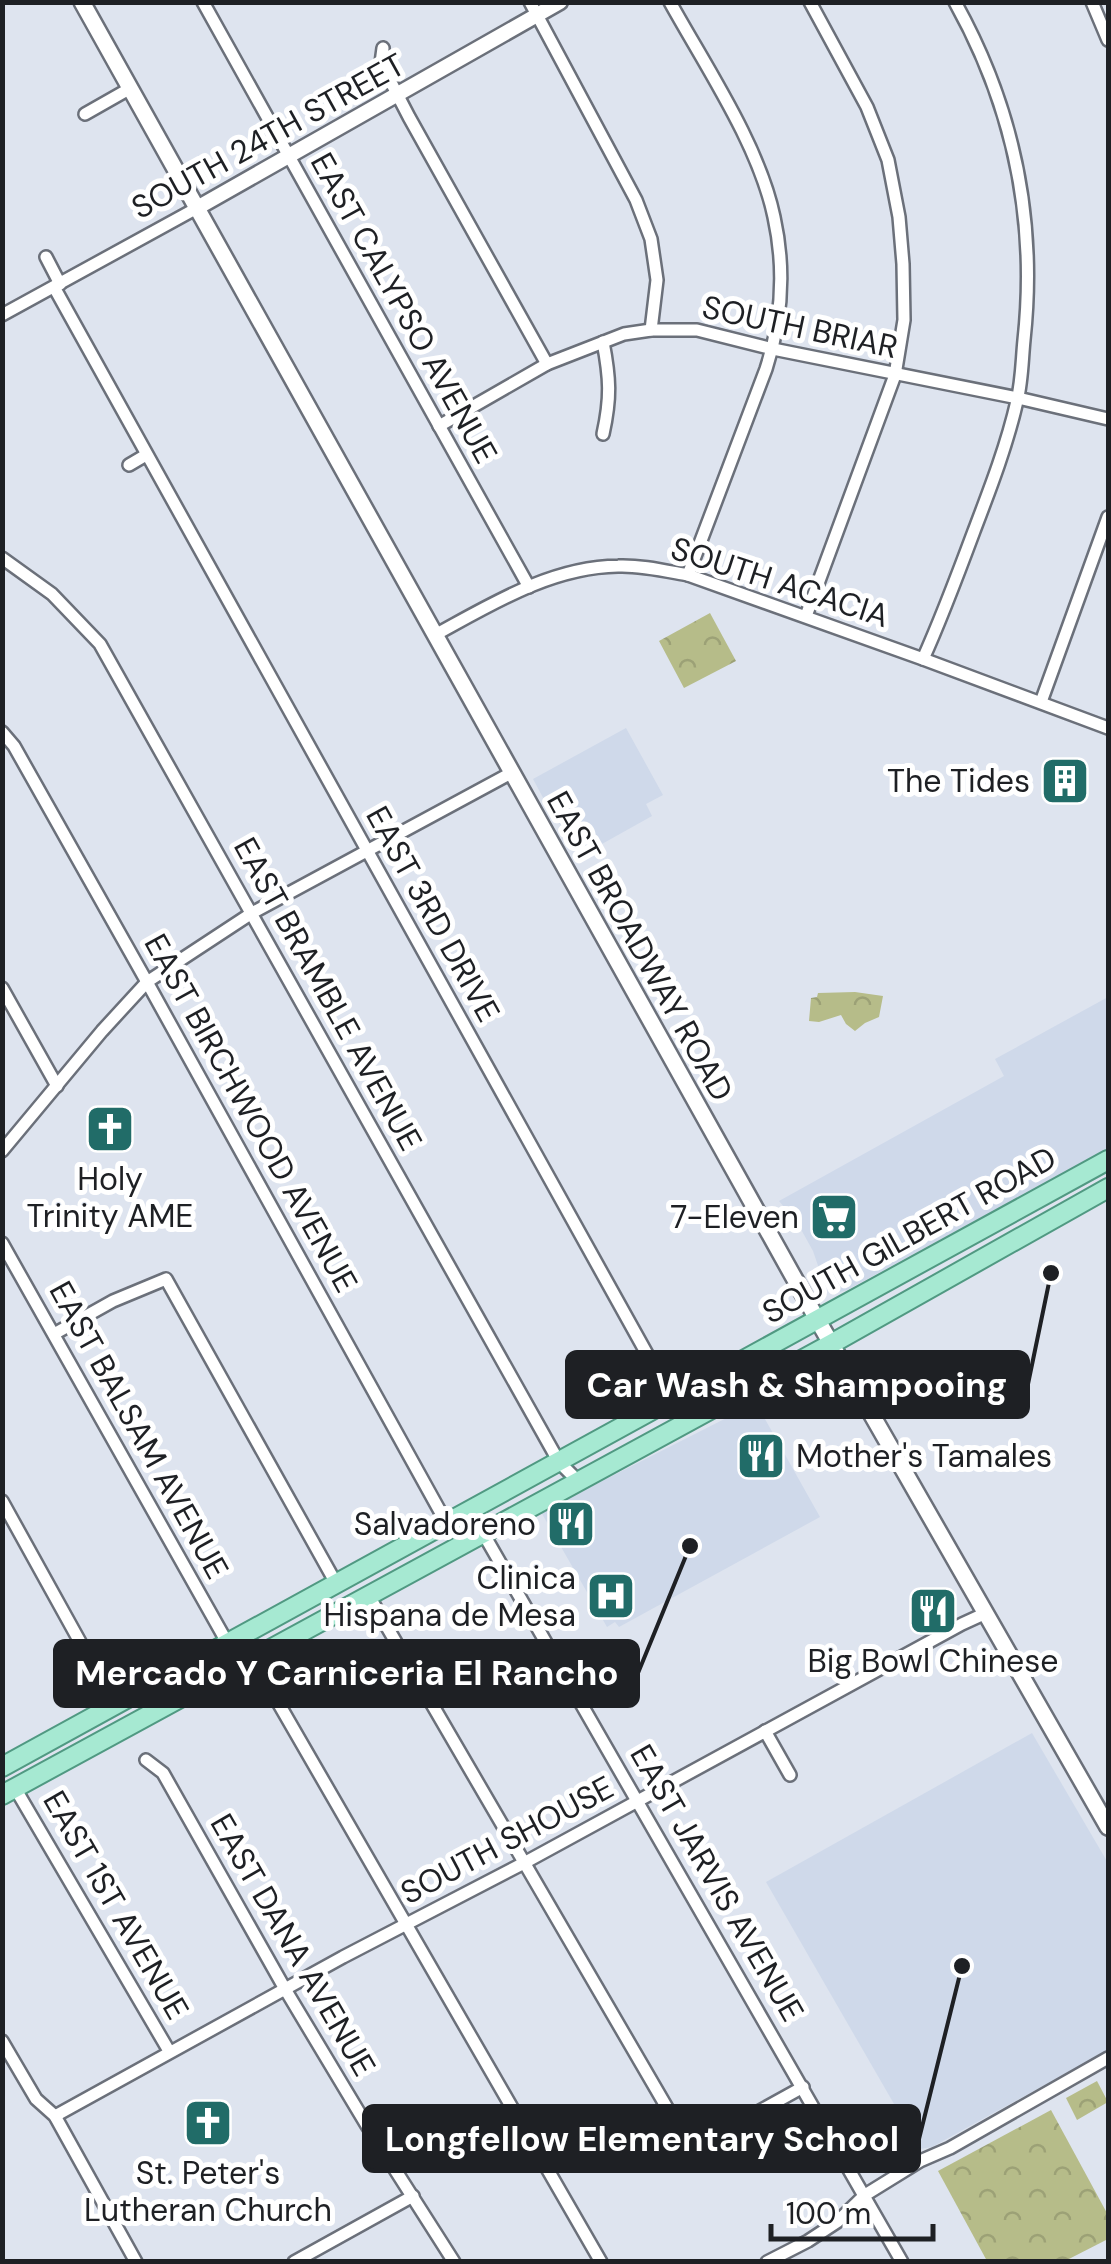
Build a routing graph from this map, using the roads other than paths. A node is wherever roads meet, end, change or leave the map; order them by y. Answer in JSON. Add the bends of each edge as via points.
{"nodes":[{"id":1,"x":82,"y":2,"type":"edge"},
{"id":2,"x":203,"y":2,"type":"edge"},
{"id":3,"x":560,"y":2,"type":"edge"},
{"id":4,"x":670,"y":2,"type":"edge"},
{"id":5,"x":810,"y":2,"type":"edge"},
{"id":6,"x":955,"y":2,"type":"edge"},
{"id":7,"x":1092,"y":2,"type":"edge"},
{"id":8,"x":533,"y":9,"type":"edge"},
{"id":9,"x":1108,"y":40,"type":"edge"},
{"id":10,"x":384,"y":48,"type":"dead end"},
{"id":11,"x":129,"y":89,"type":"junction"},
{"id":12,"x":398,"y":94,"type":"junction"},
{"id":13,"x":85,"y":114,"type":"dead end"},
{"id":14,"x":287,"y":155,"type":"junction"},
{"id":15,"x":197,"y":208,"type":"junction"},
{"id":16,"x":46,"y":257,"type":"dead end"},
{"id":17,"x":57,"y":286,"type":"junction"},
{"id":18,"x":2,"y":315,"type":"edge"},
{"id":19,"x":652,"y":330,"type":"junction"},
{"id":20,"x":603,"y":342,"type":"junction"},
{"id":21,"x":773,"y":349,"type":"junction"},
{"id":22,"x":547,"y":364,"type":"junction"},
{"id":23,"x":895,"y":375,"type":"junction"},
{"id":24,"x":1018,"y":398,"type":"junction"},
{"id":25,"x":1108,"y":420,"type":"edge"},
{"id":26,"x":439,"y":426,"type":"junction"},
{"id":27,"x":603,"y":434,"type":"dead end"},
{"id":28,"x":146,"y":455,"type":"junction"},
{"id":29,"x":129,"y":464,"type":"dead end"},
{"id":30,"x":1108,"y":517,"type":"edge"},
{"id":31,"x":2,"y":558,"type":"edge"},
{"id":32,"x":688,"y":575,"type":"junction"},
{"id":33,"x":529,"y":587,"type":"junction"},
{"id":34,"x":806,"y":616,"type":"junction"},
{"id":35,"x":435,"y":635,"type":"junction"},
{"id":36,"x":923,"y":658,"type":"junction"},
{"id":37,"x":1041,"y":702,"type":"junction"},
{"id":38,"x":1108,"y":728,"type":"edge"},
{"id":39,"x":2,"y":732,"type":"edge"},
{"id":40,"x":511,"y":773,"type":"junction"},
{"id":41,"x":367,"y":851,"type":"junction"},
{"id":42,"x":252,"y":913,"type":"junction"},
{"id":43,"x":147,"y":982,"type":"junction"},
{"id":44,"x":2,"y":988,"type":"edge"},
{"id":45,"x":58,"y":1086,"type":"junction"},
{"id":46,"x":2,"y":1152,"type":"edge"},
{"id":47,"x":1108,"y":1160,"type":"edge"},
{"id":48,"x":1108,"y":1172,"type":"edge"},
{"id":49,"x":1057,"y":1188,"type":"junction"},
{"id":50,"x":1103,"y":1191,"type":"edge"},
{"id":51,"x":2,"y":1242,"type":"edge"},
{"id":52,"x":995,"y":1252,"type":"junction"},
{"id":53,"x":817,"y":1319,"type":"junction"},
{"id":54,"x":54,"y":1334,"type":"junction"},
{"id":55,"x":831,"y":1344,"type":"junction"},
{"id":56,"x":672,"y":1399,"type":"junction"},
{"id":57,"x":559,"y":1462,"type":"junction"},
{"id":58,"x":578,"y":1482,"type":"junction"},
{"id":59,"x":2,"y":1501,"type":"edge"},
{"id":60,"x":447,"y":1524,"type":"junction"},
{"id":61,"x":482,"y":1533,"type":"junction"},
{"id":62,"x":337,"y":1584,"type":"junction"},
{"id":63,"x":369,"y":1596,"type":"junction"},
{"id":64,"x":986,"y":1614,"type":"junction"},
{"id":65,"x":228,"y":1644,"type":"junction"},
{"id":66,"x":253,"y":1659,"type":"junction"},
{"id":67,"x":92,"y":1678,"type":"dead end"},
{"id":68,"x":766,"y":1731,"type":"junction"},
{"id":69,"x":146,"y":1760,"type":"dead end"},
{"id":70,"x":3,"y":1765,"type":"edge"},
{"id":71,"x":790,"y":1775,"type":"dead end"},
{"id":72,"x":9,"y":1792,"type":"edge"},
{"id":73,"x":638,"y":1802,"type":"junction"},
{"id":74,"x":1108,"y":1825,"type":"edge"},
{"id":75,"x":524,"y":1863,"type":"junction"},
{"id":76,"x":408,"y":1925,"type":"junction"},
{"id":77,"x":284,"y":1988,"type":"junction"},
{"id":78,"x":2,"y":2041,"type":"edge"},
{"id":79,"x":169,"y":2051,"type":"junction"},
{"id":80,"x":1108,"y":2058,"type":"edge"},
{"id":81,"x":804,"y":2087,"type":"junction"},
{"id":82,"x":55,"y":2116,"type":"junction"},
{"id":83,"x":865,"y":2195,"type":"junction"},
{"id":84,"x":413,"y":2196,"type":"junction"},
{"id":85,"x":136,"y":2262,"type":"edge"},
{"id":86,"x":294,"y":2262,"type":"edge"},
{"id":87,"x":454,"y":2262,"type":"edge"},
{"id":88,"x":601,"y":2262,"type":"edge"},
{"id":89,"x":767,"y":2262,"type":"edge"},
{"id":90,"x":902,"y":2262,"type":"edge"}],
"edges":[{"from":1,"to":11,"type":"main road","name":"EAST BROADWAY ROAD"},
{"from":2,"to":14,"type":"street","name":"EAST CALYPSO AVENUE"},
{"from":3,"to":8,"type":"street","name":"SOUTH 24TH STREET"},
{"from":4,"to":21,"type":"street","via":[[740,130],[774,217],[781,298]]},
{"from":5,"to":23,"type":"street","via":[[888,160],[903,264],[904,320]]},
{"from":6,"to":24,"type":"street","via":[[996,88],[1022,190],[1028,308]]},
{"from":7,"to":9,"type":"street"},
{"from":8,"to":12,"type":"street","name":"SOUTH 24TH STREET"},
{"from":8,"to":19,"type":"street","via":[[651,239],[657,280]]},
{"from":10,"to":12,"type":"street","via":[[382,62]]},
{"from":11,"to":13,"type":"street"},
{"from":11,"to":15,"type":"main road","name":"EAST BROADWAY ROAD"},
{"from":12,"to":14,"type":"street","name":"SOUTH 24TH STREET"},
{"from":12,"to":22,"type":"street"},
{"from":14,"to":15,"type":"street","name":"SOUTH 24TH STREET"},
{"from":14,"to":26,"type":"street","name":"EAST CALYPSO AVENUE"},
{"from":15,"to":17,"type":"street","name":"SOUTH 24TH STREET"},
{"from":15,"to":35,"type":"main road","name":"EAST BROADWAY ROAD"},
{"from":16,"to":17,"type":"street","name":"EAST 3RD DRIVE"},
{"from":17,"to":18,"type":"street","name":"SOUTH 24TH STREET"},
{"from":17,"to":28,"type":"street","name":"EAST 3RD DRIVE"},
{"from":19,"to":20,"type":"street","name":"SOUTH BRIAR"},
{"from":19,"to":21,"type":"street","name":"SOUTH BRIAR","via":[[696,330]]},
{"from":20,"to":22,"type":"street","name":"SOUTH BRIAR"},
{"from":20,"to":27,"type":"street","via":[[610,402]]},
{"from":21,"to":23,"type":"street","name":"SOUTH BRIAR"},
{"from":21,"to":32,"type":"street"},
{"from":22,"to":26,"type":"street","name":"SOUTH BRIAR"},
{"from":23,"to":24,"type":"street","name":"SOUTH BRIAR"},
{"from":23,"to":34,"type":"street"},
{"from":24,"to":25,"type":"street","name":"SOUTH BRIAR"},
{"from":24,"to":36,"type":"street"},
{"from":26,"to":33,"type":"street","name":"EAST CALYPSO AVENUE"},
{"from":28,"to":29,"type":"street"},
{"from":28,"to":41,"type":"street","name":"EAST 3RD DRIVE"},
{"from":30,"to":37,"type":"street"},
{"from":31,"to":42,"type":"street","name":"EAST BRAMBLE AVENUE","via":[[52,594],[100,644]]},
{"from":32,"to":33,"type":"street","name":"SOUTH ACACIA","via":[[596,567]]},
{"from":32,"to":34,"type":"street","name":"SOUTH ACACIA"},
{"from":33,"to":35,"type":"street","name":"SOUTH ACACIA"},
{"from":34,"to":36,"type":"street","name":"SOUTH ACACIA"},
{"from":35,"to":40,"type":"main road","name":"EAST BROADWAY ROAD"},
{"from":36,"to":37,"type":"street","name":"SOUTH ACACIA"},
{"from":37,"to":38,"type":"street","name":"SOUTH ACACIA"},
{"from":39,"to":43,"type":"street","name":"EAST BIRCHWOOD AVENUE"},
{"from":40,"to":41,"type":"street"},
{"from":40,"to":53,"type":"main road","name":"EAST BROADWAY ROAD"},
{"from":41,"to":42,"type":"street"},
{"from":41,"to":56,"type":"street","name":"EAST 3RD DRIVE"},
{"from":42,"to":43,"type":"street"},
{"from":42,"to":57,"type":"street","name":"EAST BRAMBLE AVENUE"},
{"from":43,"to":45,"type":"street"},
{"from":43,"to":60,"type":"street","name":"EAST BIRCHWOOD AVENUE"},
{"from":44,"to":45,"type":"street"},
{"from":45,"to":46,"type":"street"},
{"from":47,"to":49,"type":"main road","name":"SOUTH GILBERT ROAD"},
{"from":48,"to":50,"type":"main road","via":[[1097,1181]]},
{"from":49,"to":52,"type":"main road","via":[[1056,1203],[1006,1235]]},
{"from":49,"to":53,"type":"main road","name":"SOUTH GILBERT ROAD"},
{"from":50,"to":52,"type":"main road","name":"SOUTH GILBERT ROAD"},
{"from":51,"to":54,"type":"street","name":"EAST BALSAM AVENUE"},
{"from":52,"to":55,"type":"main road","name":"SOUTH GILBERT ROAD"},
{"from":53,"to":55,"type":"main road","name":"EAST BROADWAY ROAD"},
{"from":53,"to":56,"type":"main road","name":"SOUTH GILBERT ROAD"},
{"from":54,"to":62,"type":"street","via":[[166,1279]]},
{"from":54,"to":65,"type":"street","name":"EAST BALSAM AVENUE"},
{"from":55,"to":58,"type":"main road","name":"SOUTH GILBERT ROAD"},
{"from":55,"to":64,"type":"main road","name":"EAST BROADWAY ROAD"},
{"from":56,"to":57,"type":"main road","name":"SOUTH GILBERT ROAD"},
{"from":57,"to":58,"type":"street","name":"EAST BRAMBLE AVENUE"},
{"from":57,"to":60,"type":"main road","name":"SOUTH GILBERT ROAD"},
{"from":58,"to":61,"type":"main road","name":"SOUTH GILBERT ROAD"},
{"from":59,"to":67,"type":"street","via":[[90,1660]]},
{"from":60,"to":62,"type":"main road","name":"SOUTH GILBERT ROAD"},
{"from":61,"to":63,"type":"main road","name":"SOUTH GILBERT ROAD"},
{"from":61,"to":73,"type":"street","name":"EAST JARVIS AVENUE"},
{"from":62,"to":65,"type":"main road","name":"SOUTH GILBERT ROAD"},
{"from":63,"to":66,"type":"main road","name":"SOUTH GILBERT ROAD"},
{"from":63,"to":75,"type":"street"},
{"from":64,"to":68,"type":"street","name":"SOUTH SHOUSE"},
{"from":64,"to":74,"type":"main road","name":"EAST BROADWAY ROAD"},
{"from":65,"to":70,"type":"main road","name":"SOUTH GILBERT ROAD"},
{"from":66,"to":72,"type":"main road","name":"SOUTH GILBERT ROAD"},
{"from":66,"to":76,"type":"street"},
{"from":68,"to":71,"type":"street"},
{"from":68,"to":73,"type":"street","name":"SOUTH SHOUSE"},
{"from":69,"to":77,"type":"street","name":"EAST DANA AVENUE","via":[[163,1774]]},
{"from":72,"to":79,"type":"street","name":"EAST 1ST AVENUE"},
{"from":73,"to":75,"type":"street","name":"SOUTH SHOUSE"},
{"from":73,"to":81,"type":"street","name":"EAST JARVIS AVENUE"},
{"from":75,"to":76,"type":"street","name":"SOUTH SHOUSE"},
{"from":75,"to":81,"type":"street","via":[[691,2149]]},
{"from":76,"to":77,"type":"street","name":"SOUTH SHOUSE"},
{"from":76,"to":88,"type":"street"},
{"from":77,"to":79,"type":"street","name":"SOUTH SHOUSE"},
{"from":77,"to":84,"type":"street","name":"EAST DANA AVENUE"},
{"from":78,"to":82,"type":"street","via":[[36,2099]]},
{"from":79,"to":82,"type":"street","name":"SOUTH SHOUSE"},
{"from":80,"to":83,"type":"street"},
{"from":81,"to":83,"type":"street","name":"EAST JARVIS AVENUE"},
{"from":82,"to":85,"type":"street"},
{"from":83,"to":89,"type":"street","via":[[837,2222]]},
{"from":83,"to":90,"type":"street","name":"EAST JARVIS AVENUE"},
{"from":84,"to":86,"type":"street"},
{"from":84,"to":87,"type":"street","name":"EAST DANA AVENUE"}]}
